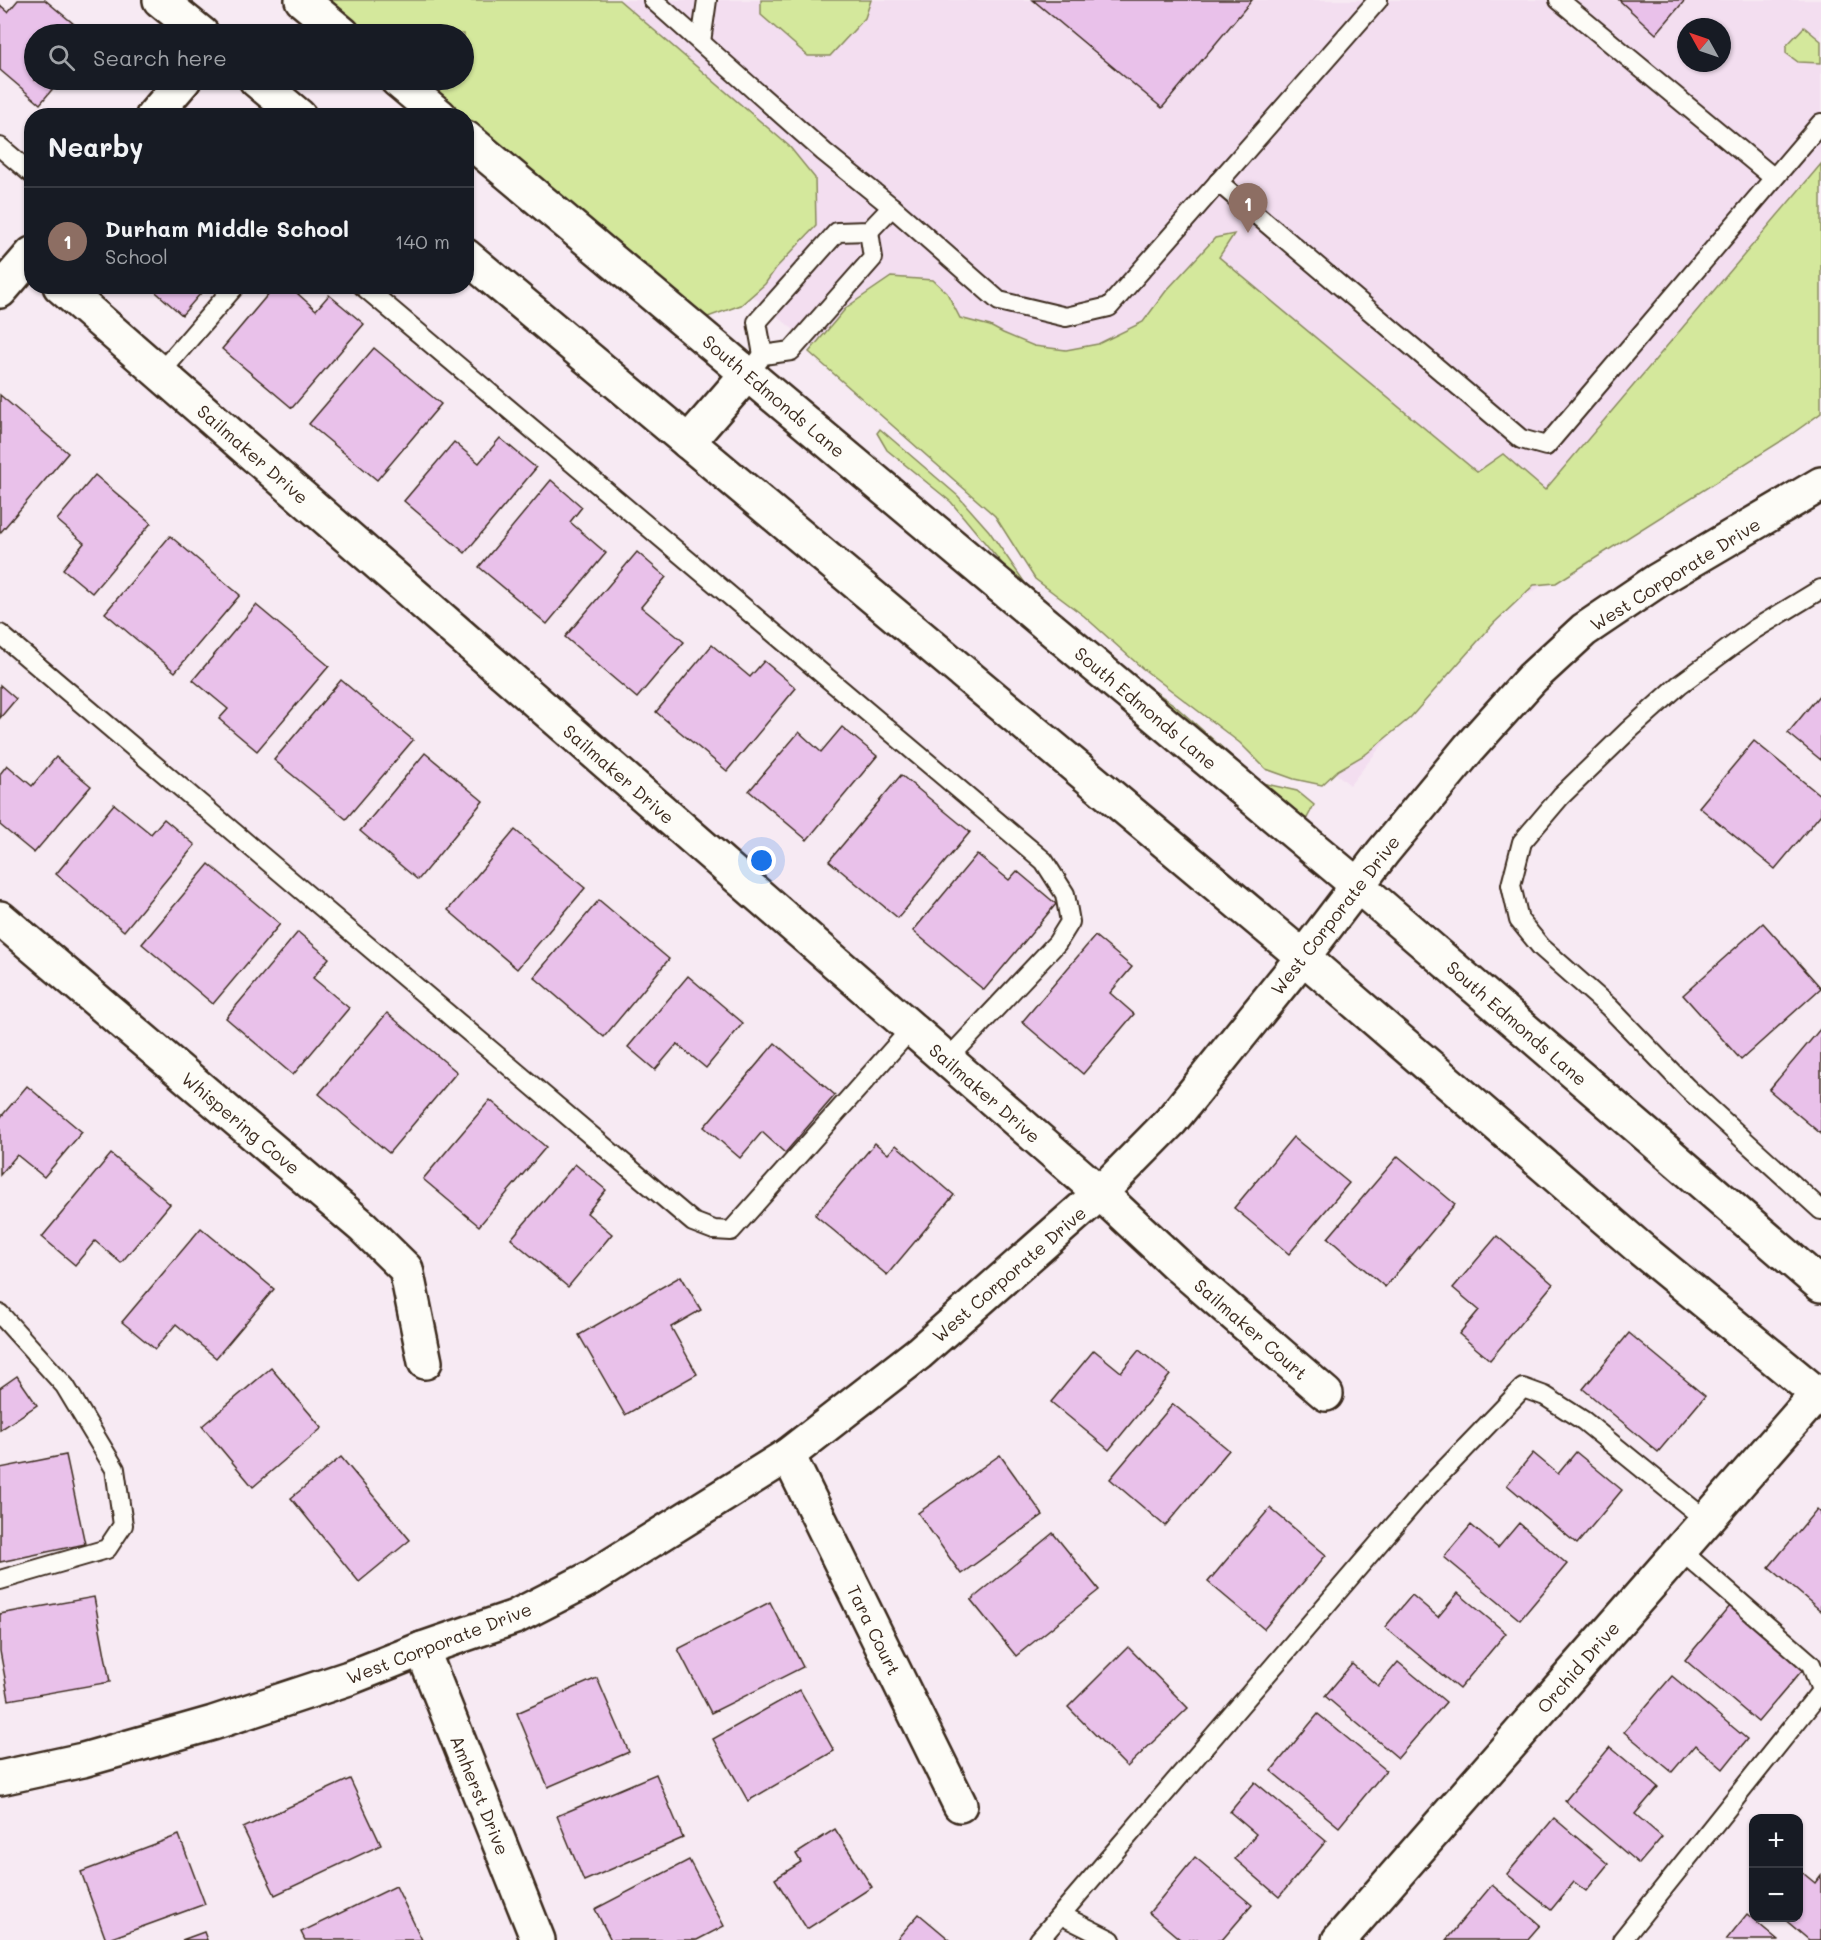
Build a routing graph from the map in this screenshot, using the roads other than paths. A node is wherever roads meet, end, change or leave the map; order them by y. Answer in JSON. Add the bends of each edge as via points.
{"nodes":[{"id":1,"x":160,"y":0,"type":"edge"},
{"id":2,"x":302,"y":0,"type":"edge"},
{"id":3,"x":653,"y":0,"type":"edge"},
{"id":4,"x":706,"y":0,"type":"edge"},
{"id":5,"x":1378,"y":0,"type":"edge"},
{"id":6,"x":1559,"y":0,"type":"edge"},
{"id":7,"x":190,"y":24,"type":"edge"},
{"id":8,"x":331,"y":24,"type":"edge"},
{"id":9,"x":701,"y":42,"type":"junction"},
{"id":10,"x":175,"y":90,"type":"edge"},
{"id":11,"x":268,"y":90,"type":"edge"},
{"id":12,"x":409,"y":90,"type":"edge"},
{"id":13,"x":160,"y":108,"type":"edge"},
{"id":14,"x":289,"y":108,"type":"edge"},
{"id":15,"x":430,"y":108,"type":"edge"},
{"id":16,"x":1821,"y":123,"type":"edge"},
{"id":17,"x":474,"y":144,"type":"edge"},
{"id":18,"x":0,"y":147,"type":"edge"},
{"id":19,"x":24,"y":167,"type":"edge"},
{"id":20,"x":1774,"y":178,"type":"junction"},
{"id":21,"x":1218,"y":182,"type":"junction"},
{"id":22,"x":892,"y":207,"type":"junction"},
{"id":23,"x":869,"y":231,"type":"junction"},
{"id":24,"x":474,"y":263,"type":"edge"},
{"id":25,"x":24,"y":265,"type":"edge"},
{"id":26,"x":0,"y":291,"type":"edge"},
{"id":27,"x":69,"y":294,"type":"edge"},
{"id":28,"x":228,"y":294,"type":"edge"},
{"id":29,"x":372,"y":294,"type":"edge"},
{"id":30,"x":755,"y":364,"type":"junction"},
{"id":31,"x":160,"y":373,"type":"junction"},
{"id":32,"x":688,"y":442,"type":"junction"},
{"id":33,"x":1821,"y":484,"type":"edge"},
{"id":34,"x":1821,"y":590,"type":"edge"},
{"id":35,"x":0,"y":634,"type":"edge"},
{"id":36,"x":1357,"y":885,"type":"junction"},
{"id":37,"x":0,"y":918,"type":"edge"},
{"id":38,"x":1303,"y":957,"type":"junction"},
{"id":39,"x":911,"y":1029,"type":"junction"},
{"id":40,"x":947,"y":1060,"type":"junction"},
{"id":41,"x":1100,"y":1193,"type":"junction"},
{"id":42,"x":1821,"y":1210,"type":"edge"},
{"id":43,"x":1176,"y":1264,"type":"joint"},
{"id":44,"x":1821,"y":1285,"type":"edge"},
{"id":45,"x":0,"y":1314,"type":"edge"},
{"id":46,"x":425,"y":1362,"type":"dead end"},
{"id":47,"x":1326,"y":1394,"type":"dead end"},
{"id":48,"x":1819,"y":1396,"type":"edge"},
{"id":49,"x":788,"y":1455,"type":"junction"},
{"id":50,"x":1706,"y":1520,"type":"junction"},
{"id":51,"x":1680,"y":1550,"type":"junction"},
{"id":52,"x":0,"y":1580,"type":"edge"},
{"id":53,"x":422,"y":1650,"type":"junction"},
{"id":54,"x":1821,"y":1690,"type":"edge"},
{"id":55,"x":0,"y":1778,"type":"edge"},
{"id":56,"x":960,"y":1805,"type":"dead end"},
{"id":57,"x":1061,"y":1915,"type":"junction"},
{"id":58,"x":538,"y":1940,"type":"edge"},
{"id":59,"x":1039,"y":1940,"type":"edge"},
{"id":60,"x":1111,"y":1940,"type":"edge"},
{"id":61,"x":1339,"y":1940,"type":"edge"},
{"id":62,"x":1622,"y":1940,"type":"edge"}],
"edges":[{"from":1,"to":7,"type":"street"},
{"from":2,"to":8,"type":"street"},
{"from":3,"to":9,"type":"lane"},
{"from":4,"to":9,"type":"lane"},
{"from":5,"to":21,"type":"lane"},
{"from":6,"to":20,"type":"lane"},
{"from":9,"to":22,"type":"lane"},
{"from":10,"to":13,"type":"street"},
{"from":11,"to":14,"type":"street"},
{"from":12,"to":15,"type":"street"},
{"from":16,"to":20,"type":"lane"},
{"from":17,"to":30,"type":"street","name":"South Edmonds Lane"},
{"from":18,"to":19,"type":"lane"},
{"from":20,"to":21,"type":"lane","via":[[1546,446],[1521,439]]},
{"from":21,"to":22,"type":"lane","via":[[1109,307],[1066,317],[999,301]]},
{"from":22,"to":23,"type":"lane"},
{"from":23,"to":30,"type":"lane","via":[[873,258],[791,351]]},
{"from":23,"to":30,"type":"lane","via":[[837,232],[757,322]]},
{"from":24,"to":32,"type":"street"},
{"from":25,"to":26,"type":"street"},
{"from":27,"to":31,"type":"street","name":"Sailmaker Drive"},
{"from":28,"to":31,"type":"lane"},
{"from":29,"to":40,"type":"lane","via":[[1044,861],[1065,894],[1070,922],[1058,944]]},
{"from":30,"to":32,"type":"street"},
{"from":30,"to":36,"type":"street","name":"South Edmonds Lane"},
{"from":31,"to":39,"type":"street","name":"Sailmaker Drive"},
{"from":32,"to":38,"type":"street"},
{"from":33,"to":36,"type":"street","name":"West Corporate Drive","via":[[1658,580],[1584,630],[1533,678],[1469,748]]},
{"from":34,"to":42,"type":"lane","via":[[1755,630],[1679,685],[1628,731],[1561,796],[1521,842],[1511,885],[1519,920],[1541,947]]},
{"from":35,"to":39,"type":"lane","via":[[693,1222],[730,1231]]},
{"from":36,"to":38,"type":"street","name":"West Corporate Drive"},
{"from":36,"to":44,"type":"street","name":"South Edmonds Lane"},
{"from":37,"to":46,"type":"street","name":"Whispering Cove","via":[[363,1227],[406,1269]]},
{"from":38,"to":41,"type":"street","name":"West Corporate Drive","via":[[1171,1121]]},
{"from":38,"to":48,"type":"street","via":[[1642,1250]]},
{"from":39,"to":40,"type":"street","name":"Sailmaker Drive"},
{"from":40,"to":41,"type":"street","name":"Sailmaker Drive"},
{"from":41,"to":43,"type":"street","name":"Sailmaker Drive"},
{"from":41,"to":49,"type":"street","name":"West Corporate Drive","via":[[919,1353]]},
{"from":43,"to":47,"type":"street","name":"Sailmaker Court"},
{"from":45,"to":52,"type":"lane","via":[[65,1386],[115,1469],[123,1525],[107,1549]]},
{"from":48,"to":50,"type":"street","name":"Orchid Drive"},
{"from":49,"to":53,"type":"street","name":"West Corporate Drive","via":[[591,1578],[515,1617]]},
{"from":49,"to":56,"type":"street","name":"Tara Court"},
{"from":50,"to":51,"type":"street","name":"Orchid Drive"},
{"from":50,"to":57,"type":"lane","via":[[1584,1421],[1545,1396],[1523,1388],[1422,1493]]},
{"from":51,"to":54,"type":"lane","via":[[1811,1664]]},
{"from":51,"to":61,"type":"street","name":"Orchid Drive"},
{"from":53,"to":55,"type":"street","name":"West Corporate Drive","via":[[213,1723],[83,1760]]},
{"from":53,"to":58,"type":"street","name":"Amherst Drive"},
{"from":54,"to":62,"type":"lane"},
{"from":57,"to":59,"type":"lane"},
{"from":57,"to":60,"type":"lane"}]}
